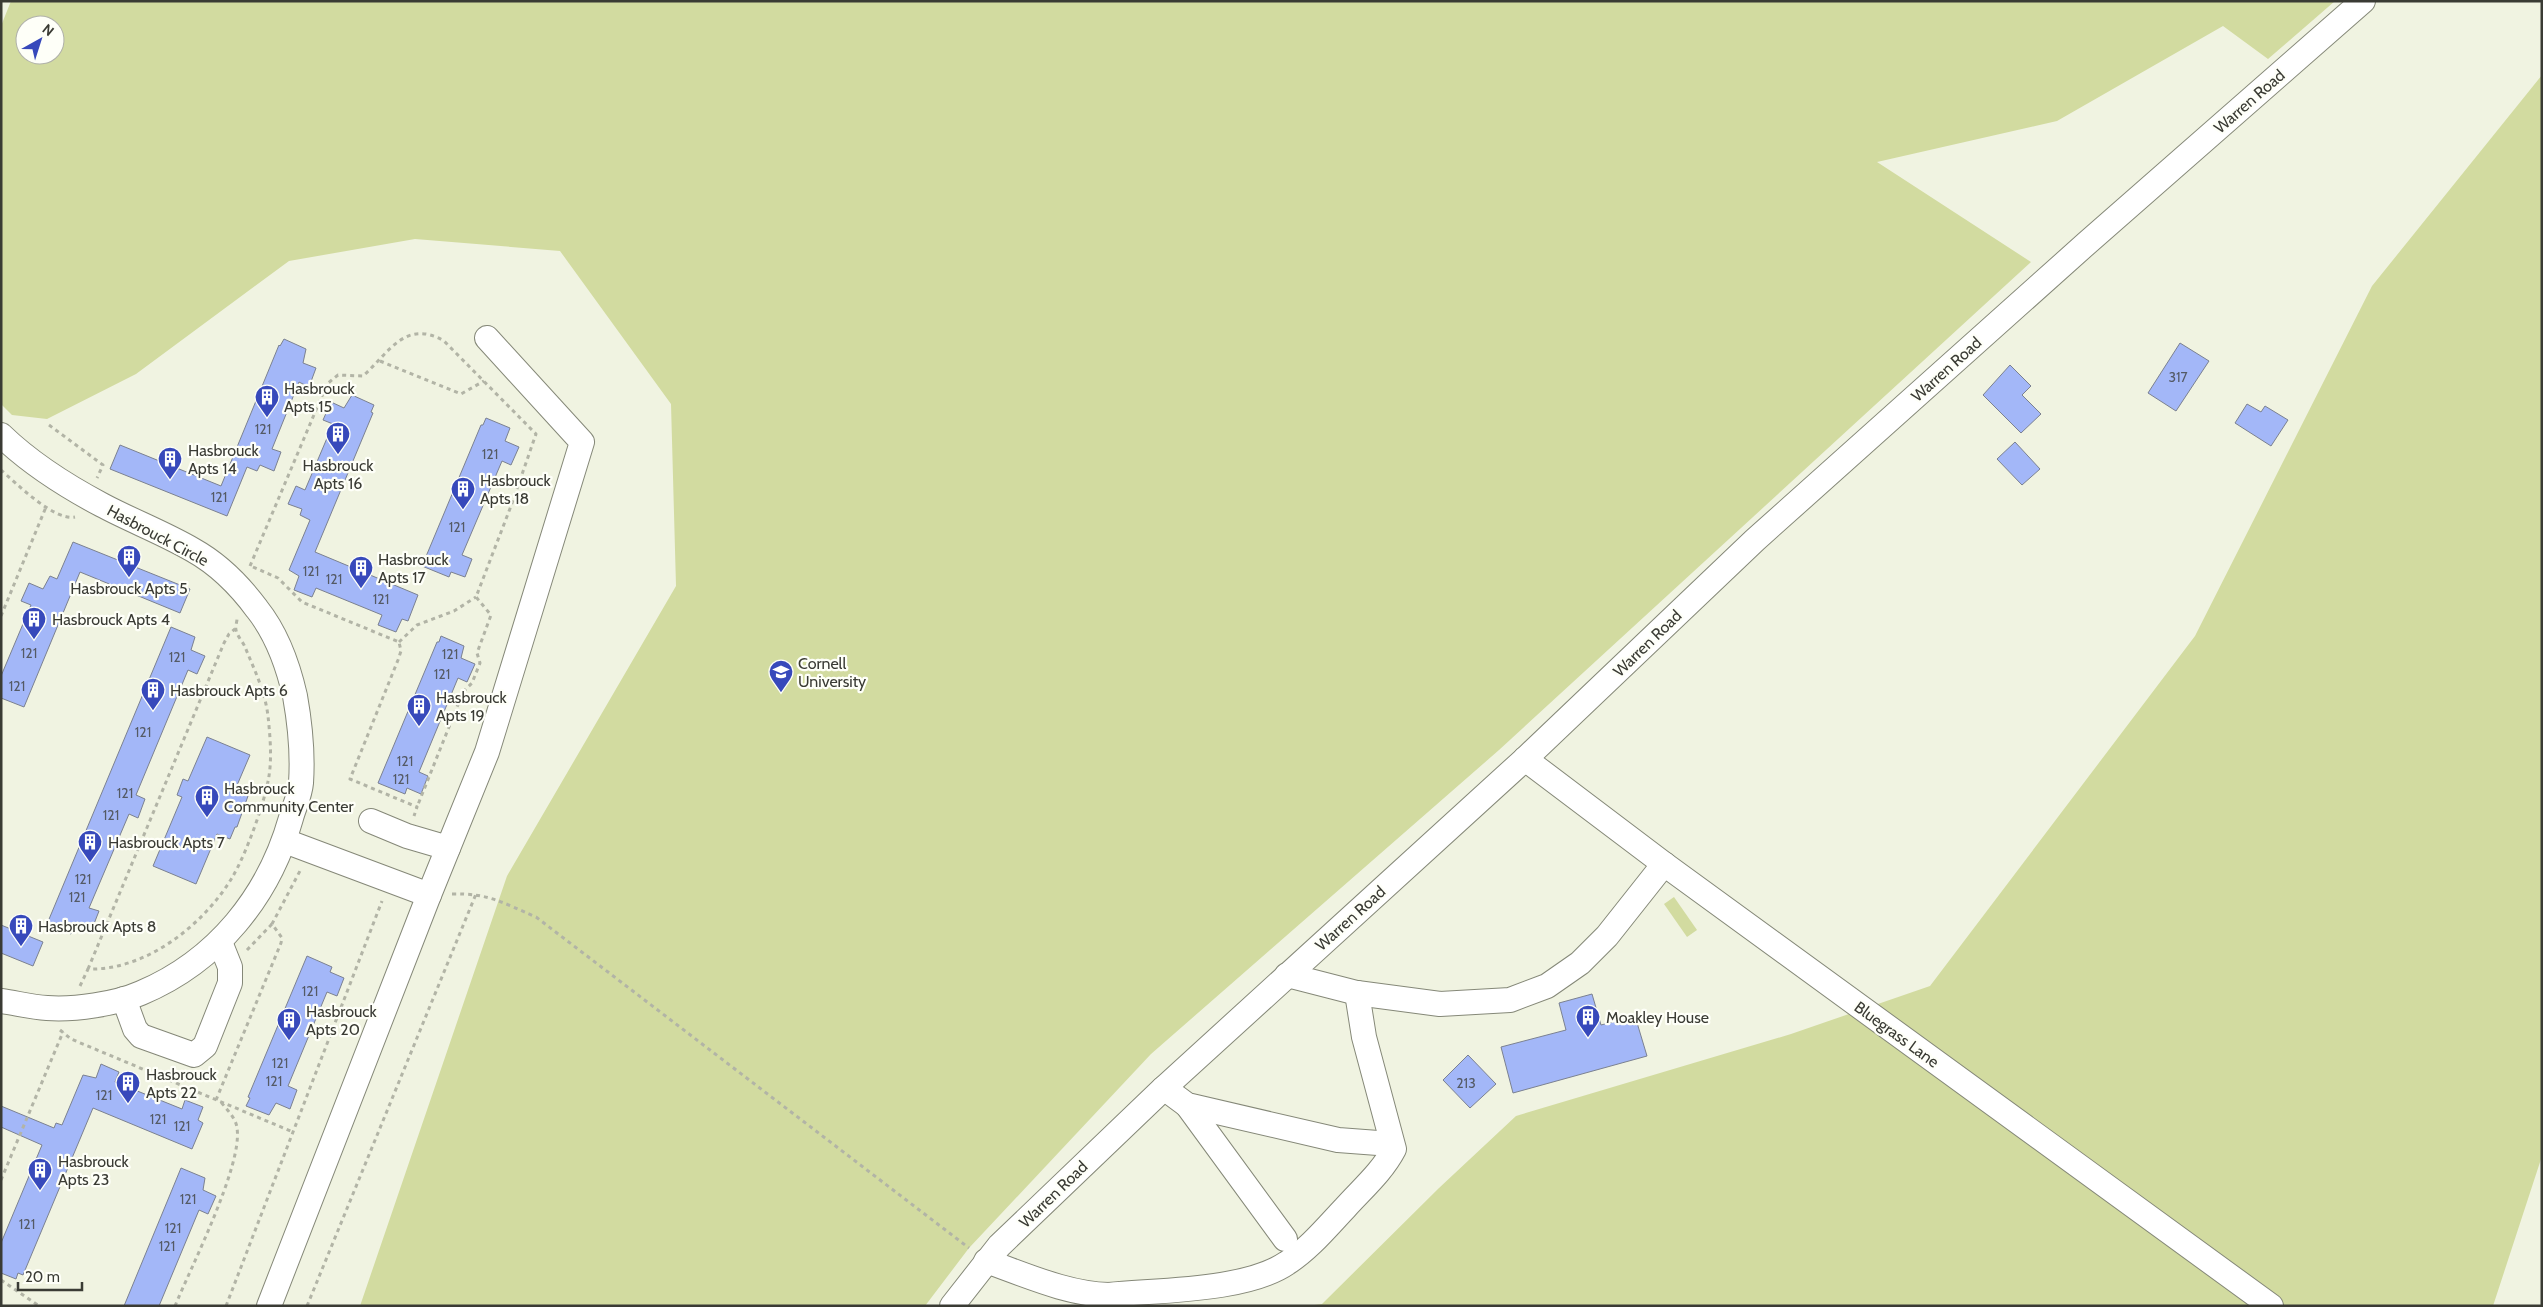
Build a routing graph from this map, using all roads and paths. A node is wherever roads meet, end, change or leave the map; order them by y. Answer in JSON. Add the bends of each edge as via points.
{"nodes":[{"id":1,"x":2363,"y":1,"type":"edge"},
{"id":2,"x":487,"y":338,"type":"dead end"},
{"id":3,"x":380,"y":361,"type":"junction"},
{"id":4,"x":484,"y":381,"type":"junction"},
{"id":5,"x":1,"y":435,"type":"edge"},
{"id":6,"x":1,"y":470,"type":"edge"},
{"id":7,"x":46,"y":507,"type":"junction"},
{"id":8,"x":84,"y":515,"type":"dead end"},
{"id":9,"x":250,"y":566,"type":"dead end"},
{"id":10,"x":476,"y":597,"type":"junction"},
{"id":11,"x":238,"y":614,"type":"dead end"},
{"id":12,"x":1,"y":616,"type":"edge"},
{"id":13,"x":235,"y":629,"type":"junction"},
{"id":14,"x":399,"y":642,"type":"dead end"},
{"id":15,"x":1525,"y":759,"type":"junction"},
{"id":16,"x":417,"y":807,"type":"dead end"},
{"id":17,"x":371,"y":821,"type":"dead end"},
{"id":18,"x":285,"y":841,"type":"junction"},
{"id":19,"x":448,"y":848,"type":"junction"},
{"id":20,"x":1664,"y":864,"type":"junction"},
{"id":21,"x":304,"y":865,"type":"dead end"},
{"id":22,"x":429,"y":895,"type":"junction"},
{"id":23,"x":272,"y":924,"type":"junction"},
{"id":24,"x":220,"y":942,"type":"junction"},
{"id":25,"x":230,"y":967,"type":"junction"},
{"id":26,"x":88,"y":969,"type":"junction"},
{"id":27,"x":1287,"y":975,"type":"junction"},
{"id":28,"x":1357,"y":993,"type":"junction"},
{"id":29,"x":124,"y":998,"type":"junction"},
{"id":30,"x":1,"y":1000,"type":"edge"},
{"id":31,"x":72,"y":1007,"type":"junction"},
{"id":32,"x":56,"y":1024,"type":"dead end"},
{"id":33,"x":63,"y":1033,"type":"junction"},
{"id":34,"x":1164,"y":1088,"type":"junction"},
{"id":35,"x":216,"y":1100,"type":"junction"},
{"id":36,"x":220,"y":1102,"type":"junction"},
{"id":37,"x":1187,"y":1105,"type":"junction"},
{"id":38,"x":293,"y":1132,"type":"dead end"},
{"id":39,"x":1378,"y":1143,"type":"dead end"},
{"id":40,"x":1,"y":1180,"type":"edge"},
{"id":41,"x":1285,"y":1239,"type":"dead end"},
{"id":42,"x":986,"y":1261,"type":"junction"},
{"id":43,"x":1,"y":1280,"type":"edge"},
{"id":44,"x":39,"y":1306,"type":"edge"},
{"id":45,"x":176,"y":1306,"type":"edge"},
{"id":46,"x":269,"y":1306,"type":"edge"},
{"id":47,"x":307,"y":1306,"type":"edge"},
{"id":48,"x":952,"y":1306,"type":"edge"},
{"id":49,"x":2271,"y":1306,"type":"edge"}],
"edges":[{"from":1,"to":15,"type":"street","name":"Warren Road","via":[[2094,236],[1755,540]]},
{"from":2,"to":19,"type":"street","via":[[582,442],[487,752]]},
{"from":3,"to":4,"type":"path","via":[[462,394]]},
{"from":3,"to":4,"type":"path","via":[[404,337],[435,336]]},
{"from":3,"to":9,"type":"path","via":[[363,376],[338,375],[327,384]]},
{"from":4,"to":10,"type":"path","via":[[536,434]]},
{"from":5,"to":18,"type":"street","name":"Hasbrouck Circle","via":[[59,481],[193,549],[212,562],[259,611],[278,643],[289,671],[299,717],[301,785]]},
{"from":6,"to":7,"type":"path"},
{"from":7,"to":8,"type":"path","via":[[69,518]]},
{"from":7,"to":12,"type":"path"},
{"from":10,"to":14,"type":"path","via":[[454,611],[417,625]]},
{"from":10,"to":16,"type":"path","via":[[491,615],[477,653],[480,663],[472,683],[462,692]]},
{"from":11,"to":13,"type":"path"},
{"from":13,"to":26,"type":"path","via":[[224,643]]},
{"from":13,"to":26,"type":"path","via":[[261,685],[268,714],[270,751],[265,798],[235,872],[209,909],[167,944],[146,957],[104,970]]},
{"from":15,"to":20,"type":"street","name":"Bluegrass Lane"},
{"from":15,"to":27,"type":"street","name":"Warren Road"},
{"from":17,"to":19,"type":"street","via":[[406,836]]},
{"from":18,"to":22,"type":"street"},
{"from":18,"to":24,"type":"street","name":"Hasbrouck Circle","via":[[251,906]]},
{"from":19,"to":22,"type":"street"},
{"from":20,"to":28,"type":"street","via":[[1607,936],[1580,963],[1546,986],[1510,1000],[1440,1004]]},
{"from":20,"to":49,"type":"street","name":"Bluegrass Lane"},
{"from":21,"to":23,"type":"path"},
{"from":22,"to":46,"type":"street"},
{"from":23,"to":25,"type":"path"},
{"from":23,"to":35,"type":"path","via":[[282,938],[281,943]]},
{"from":24,"to":25,"type":"street"},
{"from":24,"to":29,"type":"street","name":"Hasbrouck Circle","via":[[183,972],[141,994]]},
{"from":25,"to":29,"type":"street","via":[[230,983],[205,1046],[194,1055],[141,1036]]},
{"from":26,"to":31,"type":"path"},
{"from":27,"to":28,"type":"street"},
{"from":27,"to":34,"type":"street","name":"Warren Road"},
{"from":28,"to":42,"type":"street","via":[[1364,1038],[1394,1150],[1351,1202],[1287,1264],[1258,1278],[1230,1284],[1109,1295],[1061,1287]]},
{"from":29,"to":31,"type":"street","name":"Hasbrouck Circle"},
{"from":30,"to":31,"type":"street","name":"Hasbrouck Circle","via":[[48,1008]]},
{"from":31,"to":33,"type":"path"},
{"from":32,"to":33,"type":"path"},
{"from":33,"to":35,"type":"path"},
{"from":33,"to":40,"type":"path"},
{"from":34,"to":37,"type":"street"},
{"from":34,"to":42,"type":"street","name":"Warren Road"},
{"from":35,"to":36,"type":"path"},
{"from":36,"to":38,"type":"path"},
{"from":36,"to":45,"type":"path","via":[[237,1126],[235,1157]]},
{"from":37,"to":39,"type":"street","via":[[1338,1140]]},
{"from":37,"to":41,"type":"street"},
{"from":42,"to":47,"type":"path","via":[[536,917],[476,894]]},
{"from":42,"to":48,"type":"street","name":"Warren Road"},
{"from":43,"to":44,"type":"path"}]}
